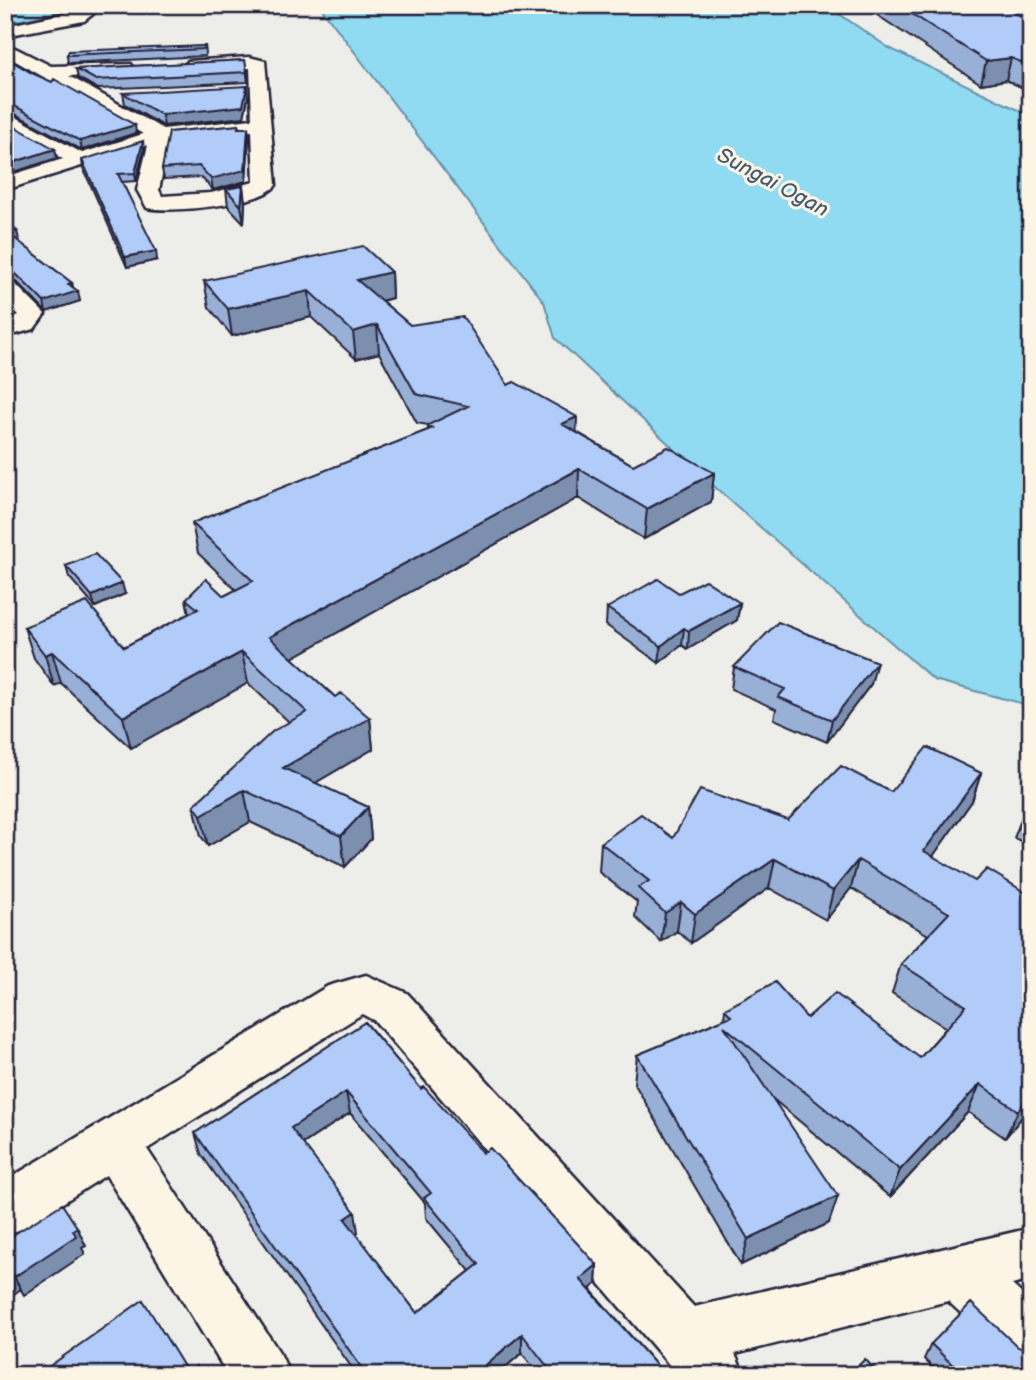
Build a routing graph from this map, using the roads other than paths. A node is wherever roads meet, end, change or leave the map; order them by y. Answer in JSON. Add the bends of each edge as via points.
{"nodes":[{"id":1,"x":73,"y":8,"type":"edge"},
{"id":2,"x":5,"y":31,"type":"edge"},
{"id":3,"x":5,"y":48,"type":"edge"},
{"id":4,"x":181,"y":65,"type":"edge"},
{"id":5,"x":141,"y":68,"type":"edge"},
{"id":6,"x":46,"y":72,"type":"junction"},
{"id":7,"x":133,"y":96,"type":"edge"},
{"id":8,"x":91,"y":98,"type":"junction"},
{"id":9,"x":5,"y":117,"type":"edge"},
{"id":10,"x":261,"y":124,"type":"junction"},
{"id":11,"x":160,"y":135,"type":"junction"},
{"id":12,"x":79,"y":160,"type":"junction"},
{"id":13,"x":5,"y":184,"type":"edge"},
{"id":14,"x":5,"y":288,"type":"edge"},
{"id":15,"x":5,"y":329,"type":"edge"},
{"id":16,"x":113,"y":1141,"type":"junction"},
{"id":17,"x":5,"y":1210,"type":"edge"},
{"id":18,"x":1031,"y":1254,"type":"edge"},
{"id":19,"x":957,"y":1272,"type":"junction"},
{"id":20,"x":1031,"y":1340,"type":"edge"},
{"id":21,"x":699,"y":1356,"type":"edge"},
{"id":22,"x":261,"y":1375,"type":"edge"}],
"edges":[{"from":1,"to":2,"type":"street","via":[[85,14]]},
{"from":3,"to":6,"type":"street"},
{"from":4,"to":10,"type":"street","via":[[259,65],[251,89]]},
{"from":5,"to":6,"type":"street"},
{"from":6,"to":8,"type":"street"},
{"from":7,"to":8,"type":"street"},
{"from":8,"to":11,"type":"street"},
{"from":9,"to":12,"type":"street"},
{"from":10,"to":11,"type":"street"},
{"from":10,"to":11,"type":"street","via":[[265,185],[171,204],[155,203],[148,190]]},
{"from":11,"to":12,"type":"street"},
{"from":12,"to":13,"type":"street"},
{"from":14,"to":15,"type":"street","via":[[32,314],[25,324]]},
{"from":16,"to":17,"type":"street"},
{"from":16,"to":21,"type":"street","via":[[344,1000],[366,994],[391,1007]]},
{"from":16,"to":22,"type":"street"},
{"from":18,"to":19,"type":"street"},
{"from":19,"to":20,"type":"street"},
{"from":19,"to":21,"type":"street"}]}
